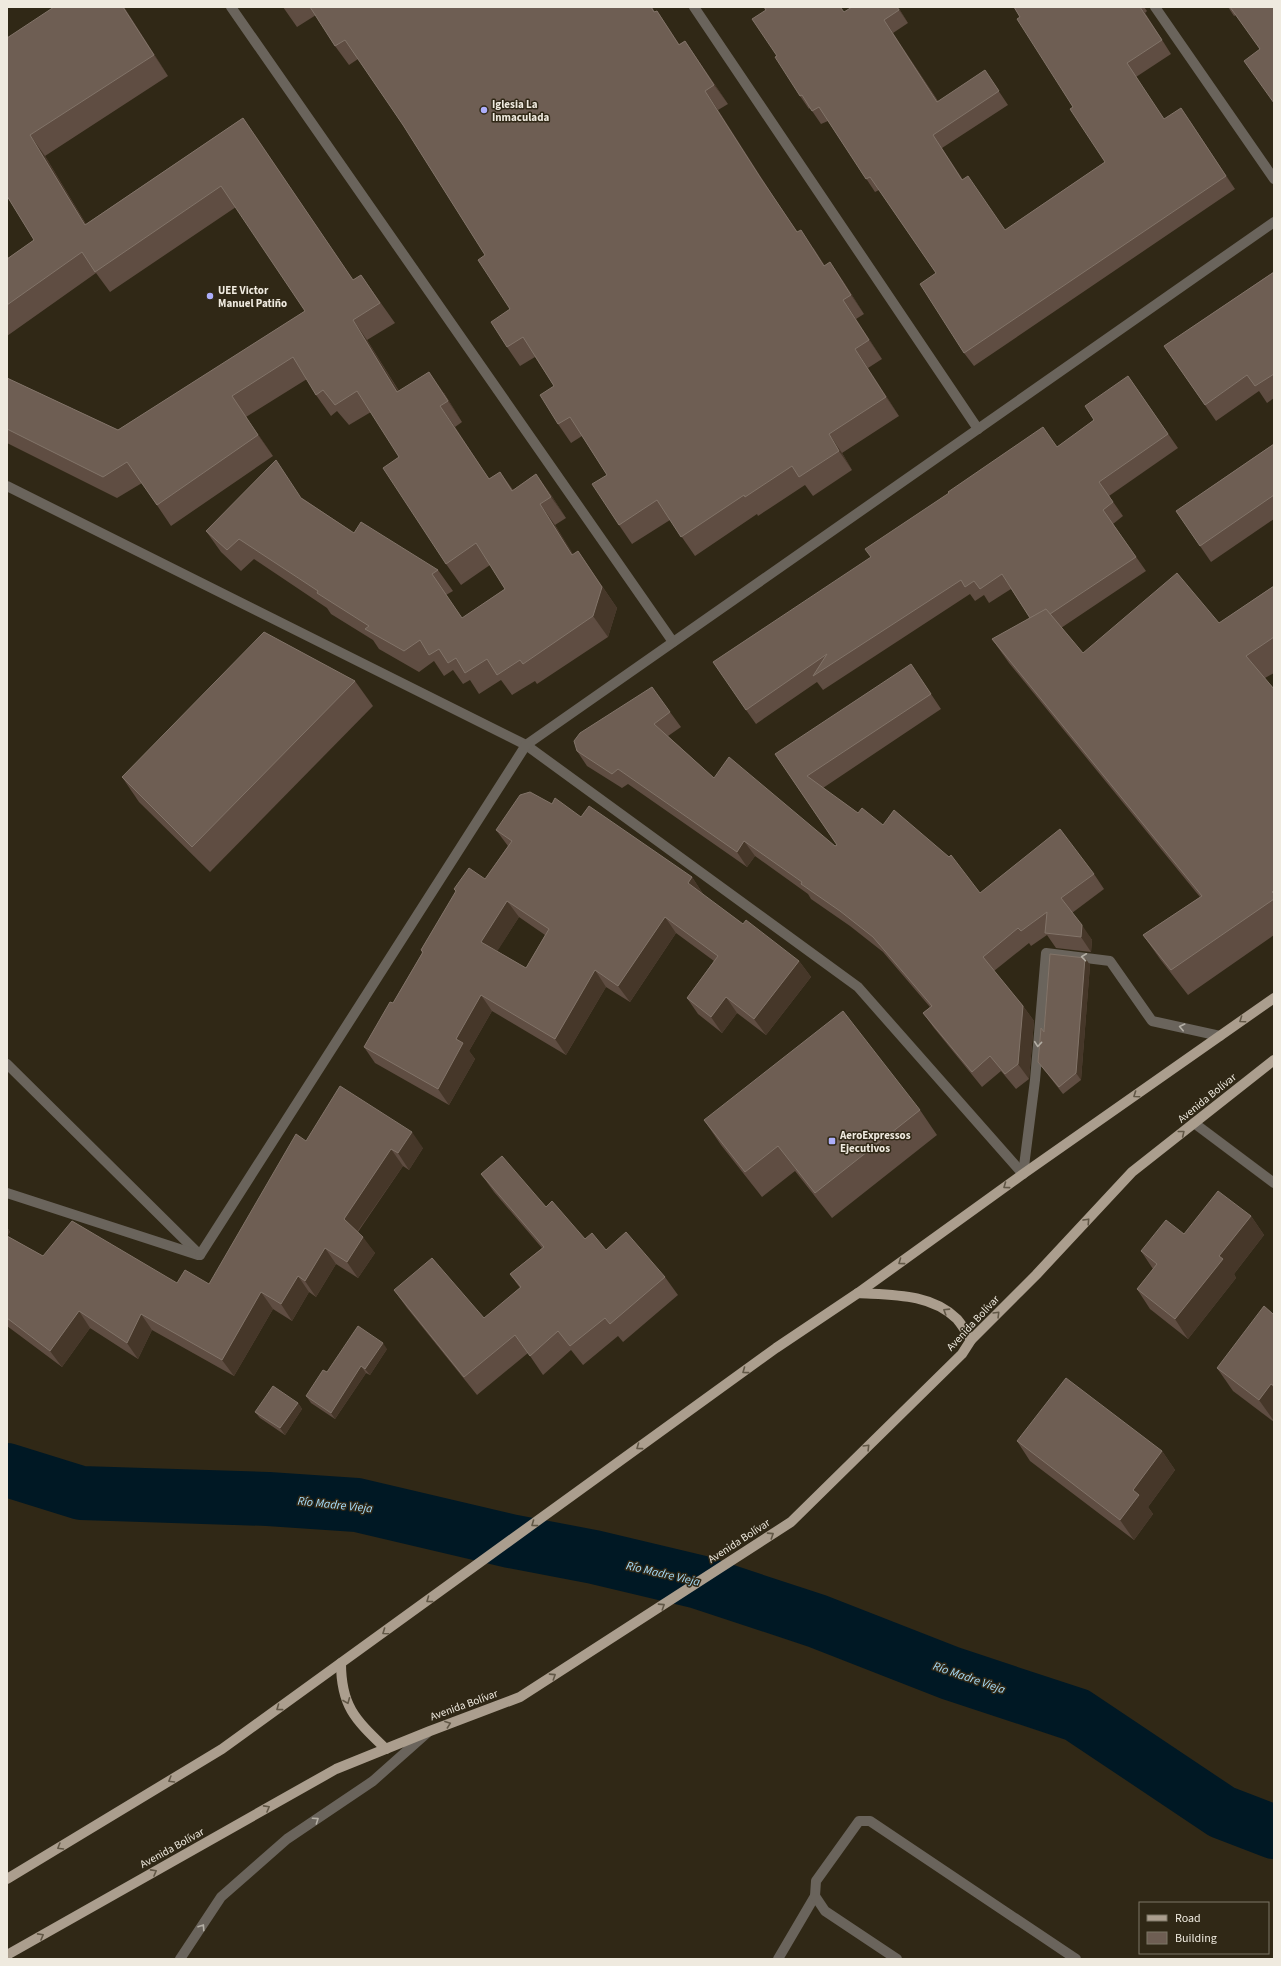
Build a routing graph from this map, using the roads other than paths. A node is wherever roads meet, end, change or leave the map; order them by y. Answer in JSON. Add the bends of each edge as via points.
{"nodes":[{"id":1,"x":230,"y":7,"type":"edge"},
{"id":2,"x":694,"y":7,"type":"edge"},
{"id":3,"x":1154,"y":7,"type":"edge"},
{"id":4,"x":1274,"y":179,"type":"edge"},
{"id":5,"x":1274,"y":222,"type":"edge"},
{"id":6,"x":978,"y":429,"type":"junction"},
{"id":7,"x":7,"y":486,"type":"edge"},
{"id":8,"x":673,"y":642,"type":"junction"},
{"id":9,"x":526,"y":745,"type":"junction"},
{"id":10,"x":1274,"y":998,"type":"edge"},
{"id":11,"x":1220,"y":1036,"type":"junction"},
{"id":12,"x":1274,"y":1060,"type":"edge"},
{"id":13,"x":7,"y":1064,"type":"edge"},
{"id":14,"x":1194,"y":1123,"type":"junction"},
{"id":15,"x":1023,"y":1174,"type":"junction"},
{"id":16,"x":1274,"y":1183,"type":"edge"},
{"id":17,"x":7,"y":1193,"type":"edge"},
{"id":18,"x":200,"y":1255,"type":"junction"},
{"id":19,"x":858,"y":1293,"type":"junction"},
{"id":20,"x":971,"y":1340,"type":"junction"},
{"id":21,"x":341,"y":1663,"type":"junction"},
{"id":22,"x":430,"y":1731,"type":"junction"},
{"id":23,"x":386,"y":1749,"type":"junction"},
{"id":24,"x":7,"y":1879,"type":"edge"},
{"id":25,"x":815,"y":1896,"type":"junction"},
{"id":26,"x":7,"y":1956,"type":"edge"},
{"id":27,"x":180,"y":1959,"type":"edge"},
{"id":28,"x":778,"y":1959,"type":"edge"},
{"id":29,"x":897,"y":1959,"type":"edge"},
{"id":30,"x":1076,"y":1959,"type":"edge"}],
"edges":[{"from":1,"to":8,"type":"street"},
{"from":2,"to":6,"type":"street"},
{"from":3,"to":4,"type":"street"},
{"from":5,"to":6,"type":"street"},
{"from":6,"to":8,"type":"street"},
{"from":7,"to":9,"type":"street"},
{"from":8,"to":9,"type":"street"},
{"from":9,"to":15,"type":"street","via":[[858,987]]},
{"from":9,"to":18,"type":"street"},
{"from":10,"to":11,"type":"main road","one_way":true},
{"from":11,"to":15,"type":"main road","one_way":true},
{"from":11,"to":15,"type":"street","one_way":true,"via":[[1152,1021],[1110,961],[1046,953],[1035,1080]]},
{"from":12,"to":14,"type":"main road","name":"Avenida Bolívar"},
{"from":13,"to":18,"type":"street"},
{"from":14,"to":16,"type":"street"},
{"from":20,"to":14,"type":"main road","name":"Avenida Bolívar","one_way":true,"via":[[1132,1172]]},
{"from":15,"to":19,"type":"main road","one_way":true},
{"from":17,"to":18,"type":"street"},
{"from":20,"to":19,"type":"main road","one_way":true,"via":[[958,1320],[946,1310],[911,1296]]},
{"from":19,"to":21,"type":"main road","one_way":true,"via":[[776,1348]]},
{"from":22,"to":20,"type":"main road","name":"Avenida Bolívar","one_way":true,"via":[[520,1697],[791,1522],[962,1354]]},
{"from":21,"to":23,"type":"main road","one_way":true,"via":[[341,1684],[348,1705],[360,1724]]},
{"from":21,"to":24,"type":"main road","one_way":true,"via":[[222,1749]]},
{"from":22,"to":23,"type":"main road","name":"Avenida Bolívar"},
{"from":27,"to":22,"type":"street","one_way":true,"via":[[221,1897],[287,1839],[373,1781]]},
{"from":26,"to":23,"type":"main road","name":"Avenida Bolívar","one_way":true,"via":[[336,1769]]},
{"from":25,"to":28,"type":"street"},
{"from":25,"to":29,"type":"street","via":[[825,1911]]},
{"from":25,"to":30,"type":"street","via":[[816,1881],[859,1821],[870,1822]]}]}
